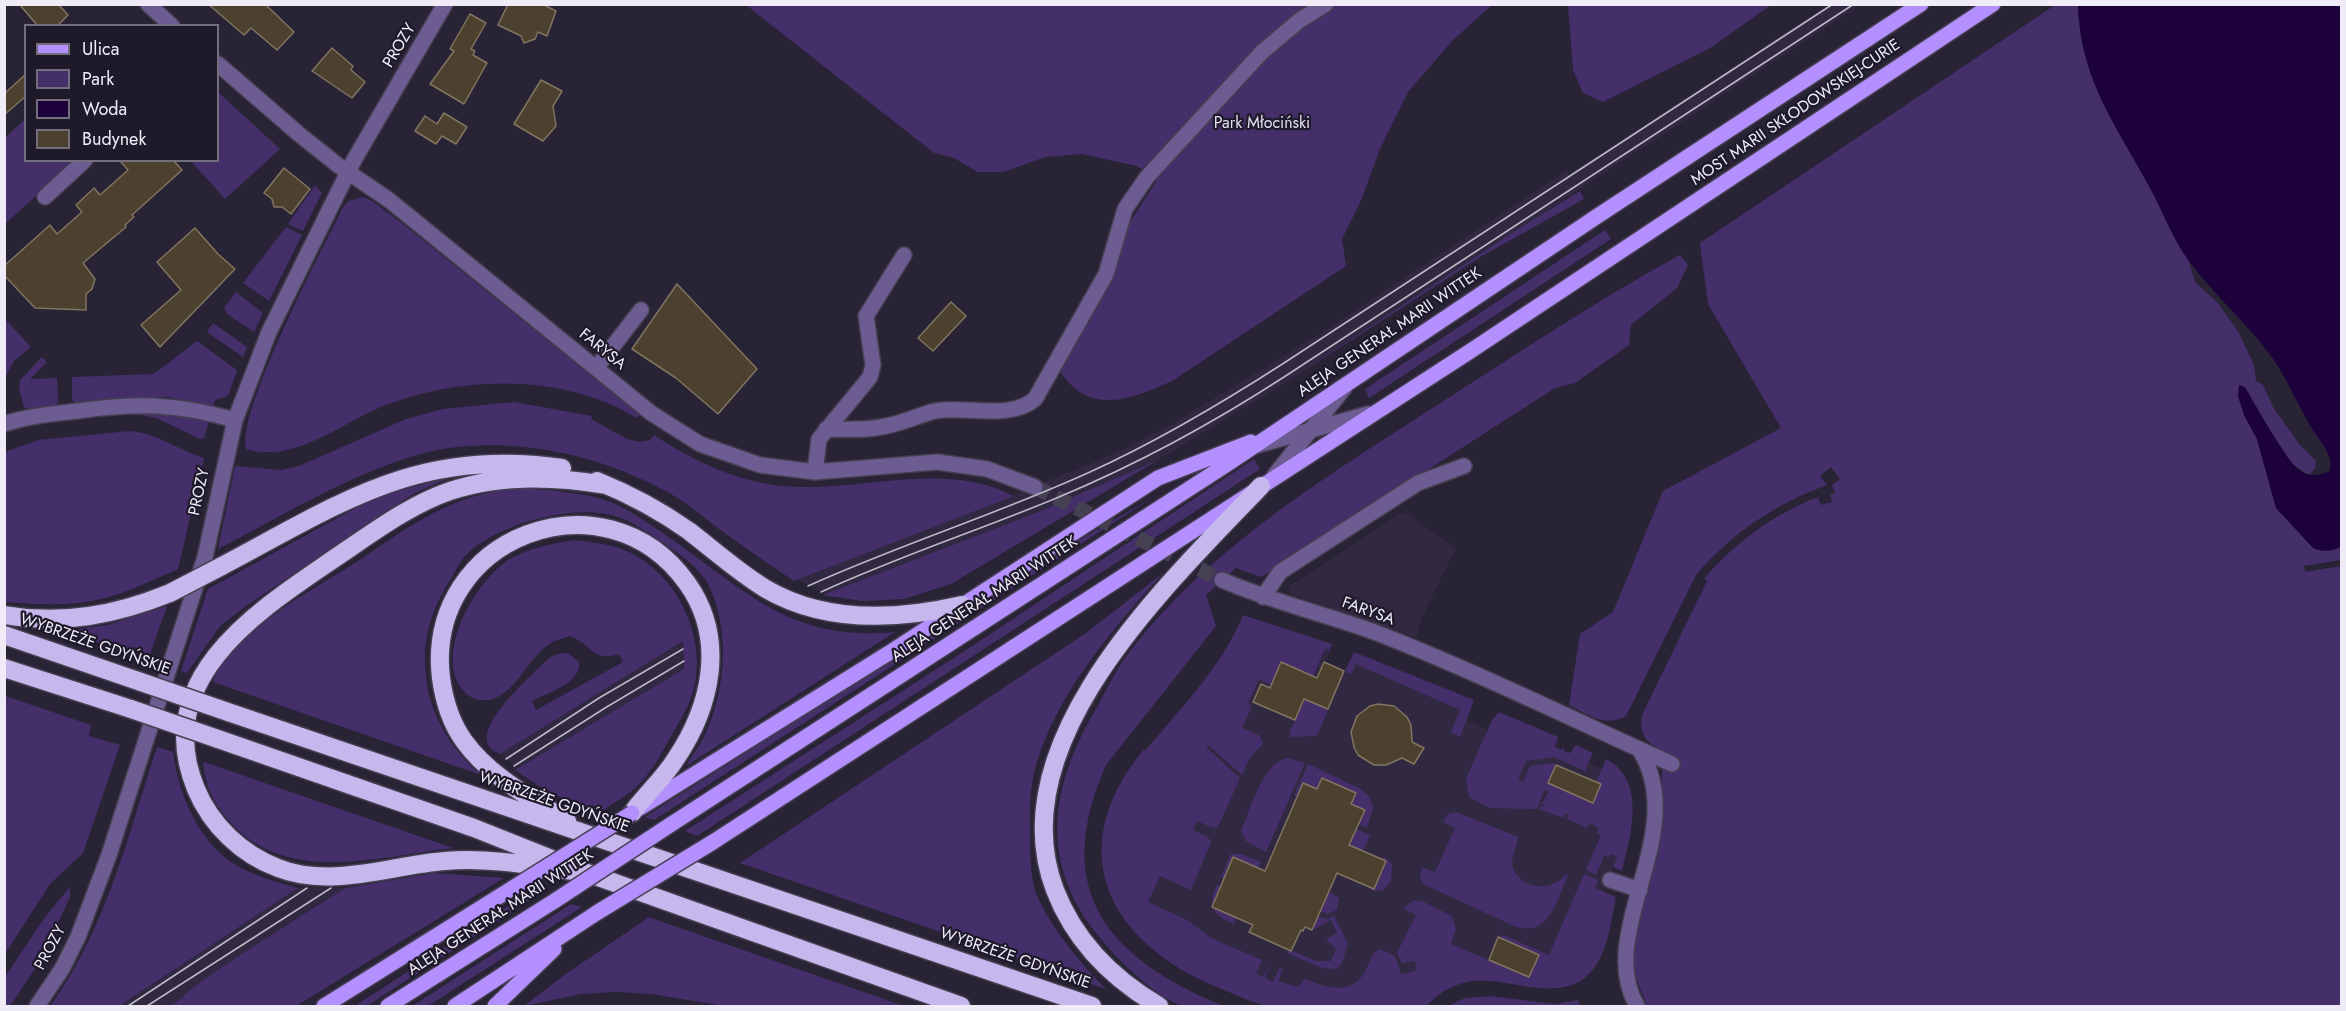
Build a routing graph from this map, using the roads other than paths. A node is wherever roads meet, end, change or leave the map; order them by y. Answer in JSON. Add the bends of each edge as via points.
{"nodes":[{"id":1,"x":148,"y":4,"type":"edge"},
{"id":2,"x":445,"y":4,"type":"edge"},
{"id":3,"x":1326,"y":4,"type":"edge"},
{"id":4,"x":1921,"y":4,"type":"edge"},
{"id":5,"x":1993,"y":4,"type":"edge"},
{"id":6,"x":170,"y":24,"type":"edge"},
{"id":7,"x":219,"y":65,"type":"edge"},
{"id":8,"x":83,"y":162,"type":"edge"},
{"id":9,"x":349,"y":171,"type":"junction"},
{"id":10,"x":45,"y":197,"type":"dead end"},
{"id":11,"x":1596,"y":217,"type":"joint"},
{"id":12,"x":904,"y":255,"type":"dead end"},
{"id":13,"x":641,"y":310,"type":"dead end"},
{"id":14,"x":596,"y":368,"type":"junction"},
{"id":15,"x":1350,"y":382,"type":"junction"},
{"id":16,"x":1374,"y":412,"type":"junction"},
{"id":17,"x":235,"y":420,"type":"junction"},
{"id":18,"x":4,"y":424,"type":"edge"},
{"id":19,"x":826,"y":429,"type":"junction"},
{"id":20,"x":1310,"y":431,"type":"junction"},
{"id":21,"x":1268,"y":436,"type":"junction"},
{"id":22,"x":1253,"y":447,"type":"junction"},
{"id":23,"x":1464,"y":466,"type":"dead end"},
{"id":24,"x":815,"y":472,"type":"junction"},
{"id":25,"x":1265,"y":483,"type":"junction"},
{"id":26,"x":606,"y":485,"type":"junction"},
{"id":27,"x":1035,"y":487,"type":"tunnel mouth"},
{"id":28,"x":1222,"y":580,"type":"tunnel mouth"},
{"id":29,"x":1263,"y":597,"type":"junction"},
{"id":30,"x":962,"y":605,"type":"junction"},
{"id":31,"x":4,"y":615,"type":"edge"},
{"id":32,"x":4,"y":635,"type":"edge"},
{"id":33,"x":4,"y":668,"type":"edge"},
{"id":34,"x":1639,"y":749,"type":"junction"},
{"id":35,"x":1672,"y":764,"type":"dead end"},
{"id":36,"x":632,"y":813,"type":"junction"},
{"id":37,"x":589,"y":835,"type":"junction"},
{"id":38,"x":587,"y":873,"type":"junction"},
{"id":39,"x":1610,"y":880,"type":"dead end"},
{"id":40,"x":1640,"y":890,"type":"junction"},
{"id":41,"x":572,"y":929,"type":"junction"},
{"id":42,"x":37,"y":1006,"type":"edge"},
{"id":43,"x":324,"y":1006,"type":"edge"},
{"id":44,"x":388,"y":1006,"type":"edge"},
{"id":45,"x":455,"y":1006,"type":"edge"},
{"id":46,"x":495,"y":1006,"type":"edge"},
{"id":47,"x":961,"y":1006,"type":"edge"},
{"id":48,"x":1092,"y":1006,"type":"edge"},
{"id":49,"x":1159,"y":1006,"type":"edge"},
{"id":50,"x":1637,"y":1006,"type":"edge"}],
"edges":[{"from":1,"to":6,"type":"street"},
{"from":2,"to":9,"type":"street","name":"PROZY"},
{"from":3,"to":19,"type":"street","via":[[1262,52],[1147,177],[1125,209],[1106,274],[1035,399],[1027,406],[934,411],[883,427]]},
{"from":4,"to":11,"type":"main road","name":"MOST MARII SKŁODOWSKIEJ-CURIE"},
{"from":5,"to":16,"type":"main road","name":"MOST MARII SKŁODOWSKIEJ-CURIE"},
{"from":7,"to":9,"type":"street","name":"FARYSA","via":[[300,135]]},
{"from":8,"to":10,"type":"street"},
{"from":9,"to":14,"type":"street","name":"FARYSA"},
{"from":9,"to":17,"type":"street","name":"PROZY","via":[[269,332]]},
{"from":11,"to":15,"type":"main road","name":"ALEJA GENERAŁ MARII WITTEK"},
{"from":12,"to":19,"type":"street","via":[[866,316],[873,365],[870,377]]},
{"from":13,"to":14,"type":"street"},
{"from":14,"to":24,"type":"street","name":"FARYSA","via":[[659,419],[700,444],[760,465]]},
{"from":15,"to":20,"type":"street"},
{"from":15,"to":21,"type":"main road","name":"ALEJA GENERAŁ MARII WITTEK"},
{"from":16,"to":20,"type":"street"},
{"from":16,"to":25,"type":"main road"},
{"from":17,"to":18,"type":"street","via":[[178,406],[140,404],[35,416]]},
{"from":17,"to":42,"type":"street","name":"PROZY","via":[[205,557],[109,855],[78,937]]},
{"from":19,"to":24,"type":"street","via":[[819,438]]},
{"from":20,"to":22,"type":"street"},
{"from":20,"to":25,"type":"street"},
{"from":21,"to":22,"type":"main road","name":"ALEJA GENERAŁ MARII WITTEK"},
{"from":21,"to":30,"type":"main road","via":[[1158,478]]},
{"from":22,"to":44,"type":"main road","name":"ALEJA GENERAŁ MARII WITTEK","bridge":true},
{"from":23,"to":29,"type":"street","via":[[1418,483],[1280,572]]},
{"from":24,"to":27,"type":"street","name":"FARYSA","via":[[937,462],[987,469]]},
{"from":25,"to":41,"type":"main road","bridge":true,"via":[[713,842]]},
{"from":25,"to":49,"type":"highway","via":[[1194,557],[1118,649],[1058,748],[1047,791],[1043,826],[1047,861],[1067,917],[1104,966]]},
{"from":26,"to":30,"type":"highway","via":[[650,506],[767,589],[793,601],[833,614],[855,616]]},
{"from":26,"to":31,"type":"highway","bridge":true,"via":[[564,468],[526,463],[455,465],[380,485],[170,593],[134,607],[93,617],[51,621]]},
{"from":26,"to":38,"type":"highway","via":[[565,478],[508,479],[459,489],[428,501],[272,602],[235,633],[212,658],[198,685],[187,726],[189,768],[208,813],[235,843],[280,870],[317,876],[351,875],[464,861]]},
{"from":28,"to":29,"type":"street","name":"FARYSA"},
{"from":29,"to":34,"type":"street","name":"FARYSA","via":[[1322,607]]},
{"from":30,"to":36,"type":"main road"},
{"from":32,"to":37,"type":"highway","name":"WYBRZEŻE GDYŃSKIE","bridge":true},
{"from":33,"to":38,"type":"highway","bridge":true,"via":[[474,828]]},
{"from":34,"to":35,"type":"street","name":"FARYSA"},
{"from":34,"to":40,"type":"street","via":[[1648,764],[1655,791],[1653,834]]},
{"from":36,"to":37,"type":"highway","via":[[674,762],[701,714],[711,662],[707,627],[694,593],[682,576],[641,541],[589,525],[537,530],[481,561],[456,595],[442,633],[442,688],[459,732],[487,766]]},
{"from":36,"to":43,"type":"main road","bridge":true},
{"from":37,"to":48,"type":"highway","name":"WYBRZEŻE GDYŃSKIE"},
{"from":38,"to":47,"type":"highway"},
{"from":39,"to":40,"type":"street"},
{"from":40,"to":50,"type":"street","via":[[1625,963]]},
{"from":41,"to":45,"type":"main road"},
{"from":41,"to":46,"type":"main road"}]}
